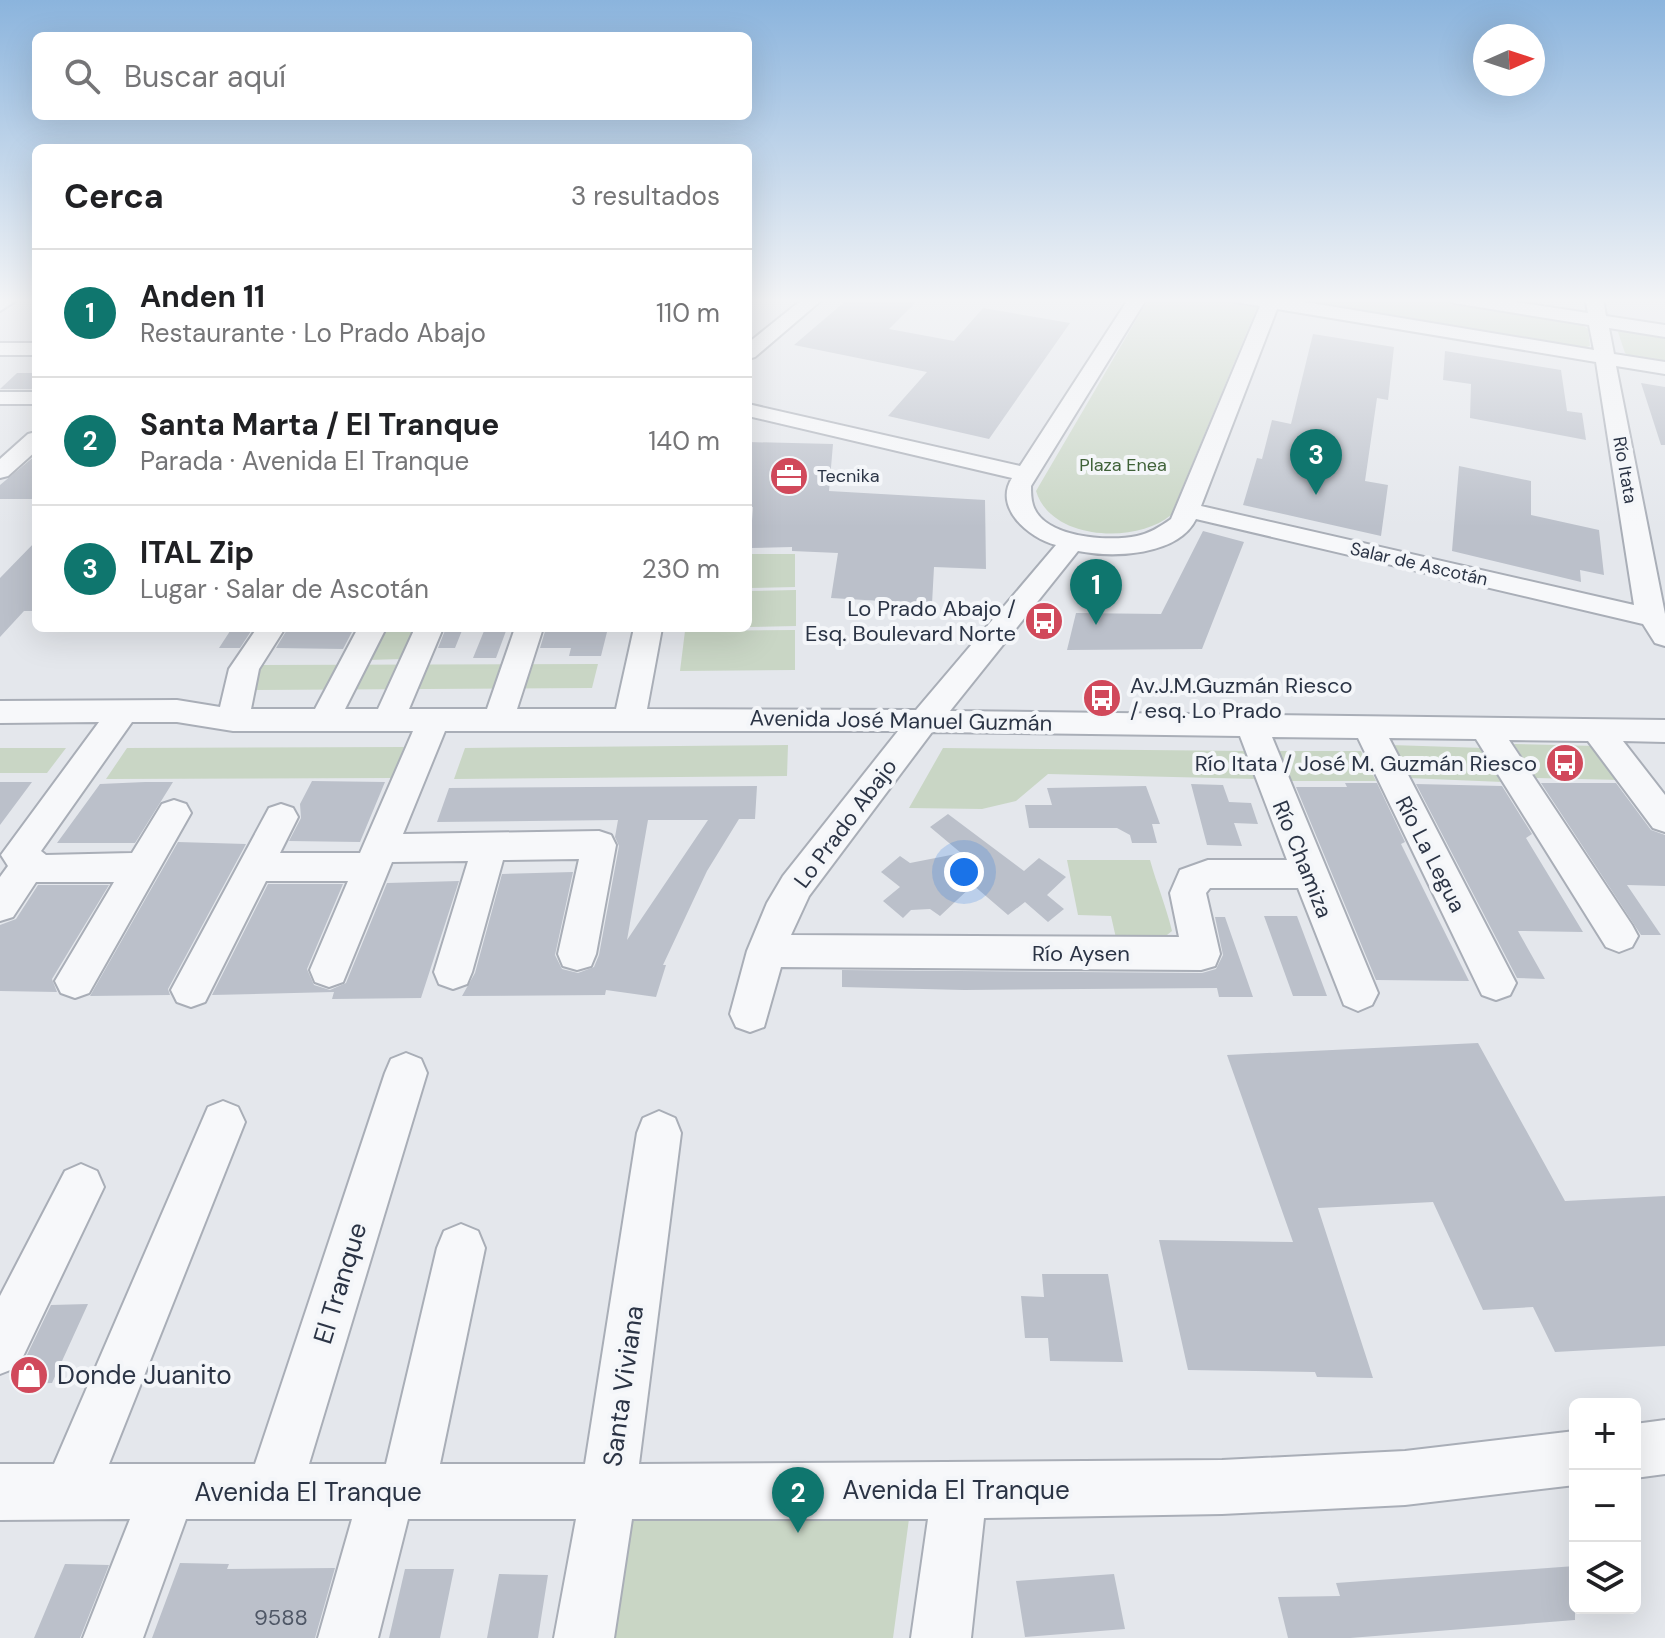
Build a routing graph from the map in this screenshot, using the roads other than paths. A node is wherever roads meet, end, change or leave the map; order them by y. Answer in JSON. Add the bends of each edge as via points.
{"nodes":[{"id":1,"x":1089,"y":374,"type":"edge"},
{"id":2,"x":1241,"y":374,"type":"edge"},
{"id":3,"x":1609,"y":374,"type":"edge"},
{"id":4,"x":0,"y":398,"type":"edge"},
{"id":5,"x":32,"y":398,"type":"edge"},
{"id":6,"x":752,"y":411,"type":"edge"},
{"id":7,"x":32,"y":440,"type":"edge"},
{"id":8,"x":32,"y":442,"type":"edge"},
{"id":9,"x":0,"y":443,"type":"edge"},
{"id":10,"x":0,"y":471,"type":"edge"},
{"id":11,"x":1025,"y":474,"type":"junction"},
{"id":12,"x":1187,"y":510,"type":"junction"},
{"id":13,"x":1072,"y":542,"type":"junction"},
{"id":14,"x":1658,"y":627,"type":"edge"},
{"id":15,"x":268,"y":632,"type":"edge"},
{"id":16,"x":370,"y":632,"type":"edge"},
{"id":17,"x":427,"y":632,"type":"edge"},
{"id":18,"x":528,"y":632,"type":"edge"},
{"id":19,"x":647,"y":632,"type":"edge"},
{"id":20,"x":0,"y":712,"type":"edge"},
{"id":21,"x":630,"y":718,"type":"junction"},
{"id":22,"x":325,"y":719,"type":"junction"},
{"id":23,"x":389,"y":719,"type":"junction"},
{"id":24,"x":434,"y":719,"type":"junction"},
{"id":25,"x":499,"y":719,"type":"junction"},
{"id":26,"x":117,"y":720,"type":"junction"},
{"id":27,"x":233,"y":720,"type":"junction"},
{"id":28,"x":926,"y":720,"type":"junction"},
{"id":29,"x":1251,"y":724,"type":"junction"},
{"id":30,"x":1367,"y":725,"type":"junction"},
{"id":31,"x":1485,"y":728,"type":"junction"},
{"id":32,"x":1597,"y":730,"type":"junction"},
{"id":33,"x":0,"y":731,"type":"edge"},
{"id":34,"x":1665,"y":731,"type":"edge"},
{"id":35,"x":174,"y":813,"type":"dead end"},
{"id":36,"x":281,"y":817,"type":"dead end"},
{"id":37,"x":1665,"y":819,"type":"edge"},
{"id":38,"x":489,"y":848,"type":"junction"},
{"id":39,"x":377,"y":857,"type":"junction"},
{"id":40,"x":16,"y":858,"type":"edge"},
{"id":41,"x":141,"y":867,"type":"junction"},
{"id":42,"x":255,"y":867,"type":"junction"},
{"id":43,"x":1309,"y":874,"type":"junction"},
{"id":44,"x":0,"y":906,"type":"edge"},
{"id":45,"x":1619,"y":936,"type":"dead end"},
{"id":46,"x":766,"y":951,"type":"junction"},
{"id":47,"x":577,"y":954,"type":"dead end"},
{"id":48,"x":329,"y":970,"type":"dead end"},
{"id":49,"x":453,"y":972,"type":"dead end"},
{"id":50,"x":75,"y":981,"type":"dead end"},
{"id":51,"x":1496,"y":983,"type":"dead end"},
{"id":52,"x":191,"y":990,"type":"dead end"},
{"id":53,"x":1358,"y":993,"type":"dead end"},
{"id":54,"x":750,"y":1014,"type":"dead end"},
{"id":55,"x":406,"y":1073,"type":"dead end"},
{"id":56,"x":223,"y":1122,"type":"dead end"},
{"id":57,"x":659,"y":1133,"type":"dead end"},
{"id":58,"x":81,"y":1187,"type":"dead end"},
{"id":59,"x":461,"y":1248,"type":"dead end"},
{"id":60,"x":0,"y":1349,"type":"edge"},
{"id":61,"x":1665,"y":1447,"type":"edge"},
{"id":62,"x":1641,"y":1450,"type":"edge"},
{"id":63,"x":1569,"y":1459,"type":"edge"},
{"id":64,"x":397,"y":1491,"type":"junction"},
{"id":65,"x":960,"y":1491,"type":"junction"},
{"id":66,"x":0,"y":1492,"type":"edge"},
{"id":67,"x":70,"y":1492,"type":"junction"},
{"id":68,"x":168,"y":1492,"type":"junction"},
{"id":69,"x":273,"y":1492,"type":"junction"},
{"id":70,"x":608,"y":1492,"type":"junction"},
{"id":71,"x":113,"y":1638,"type":"edge"},
{"id":72,"x":348,"y":1638,"type":"edge"},
{"id":73,"x":584,"y":1638,"type":"edge"},
{"id":74,"x":941,"y":1638,"type":"edge"}],
"edges":[{"from":1,"to":11,"type":"street"},
{"from":2,"to":12,"type":"street"},
{"from":3,"to":14,"type":"street","name":"Río Itata"},
{"from":4,"to":5,"type":"street"},
{"from":6,"to":11,"type":"street"},
{"from":7,"to":9,"type":"street"},
{"from":8,"to":10,"type":"street"},
{"from":11,"to":13,"type":"street","via":[[1017,496],[1026,516]]},
{"from":12,"to":13,"type":"street","via":[[1174,531],[1148,544],[1110,548]]},
{"from":12,"to":14,"type":"street","name":"Salar de Ascotán"},
{"from":13,"to":28,"type":"street","name":"Lo Prado Abajo"},
{"from":15,"to":27,"type":"street","via":[[244,669]]},
{"from":16,"to":22,"type":"street"},
{"from":17,"to":23,"type":"street"},
{"from":18,"to":25,"type":"street"},
{"from":19,"to":21,"type":"street"},
{"from":20,"to":26,"type":"street","name":"Avenida José Manuel Guzmán"},
{"from":21,"to":25,"type":"street","name":"Avenida José Manuel Guzmán"},
{"from":21,"to":28,"type":"street","name":"Avenida José Manuel Guzmán"},
{"from":22,"to":23,"type":"street","name":"Avenida José Manuel Guzmán"},
{"from":22,"to":27,"type":"street","name":"Avenida José Manuel Guzmán"},
{"from":23,"to":24,"type":"street","name":"Avenida José Manuel Guzmán"},
{"from":24,"to":25,"type":"street","name":"Avenida José Manuel Guzmán"},
{"from":24,"to":39,"type":"street"},
{"from":26,"to":27,"type":"street","name":"Avenida José Manuel Guzmán","via":[[182,729]]},
{"from":26,"to":33,"type":"street","name":"Avenida José Manuel Guzmán"},
{"from":26,"to":40,"type":"street"},
{"from":28,"to":29,"type":"street","name":"Avenida José Manuel Guzmán"},
{"from":28,"to":46,"type":"street","name":"Lo Prado Abajo","via":[[809,866],[780,914]]},
{"from":29,"to":30,"type":"street","name":"Avenida José Manuel Guzmán"},
{"from":29,"to":43,"type":"street","name":"Río Chamiza"},
{"from":30,"to":31,"type":"street","name":"Avenida José Manuel Guzmán"},
{"from":30,"to":51,"type":"street","name":"Río La Legua"},
{"from":31,"to":32,"type":"street","name":"Avenida José Manuel Guzmán"},
{"from":31,"to":45,"type":"street"},
{"from":32,"to":34,"type":"street","name":"Avenida José Manuel Guzmán"},
{"from":32,"to":37,"type":"street"},
{"from":35,"to":41,"type":"street"},
{"from":36,"to":42,"type":"street"},
{"from":38,"to":39,"type":"street"},
{"from":38,"to":47,"type":"street","via":[[599,845]]},
{"from":38,"to":49,"type":"street"},
{"from":39,"to":42,"type":"street"},
{"from":39,"to":48,"type":"street"},
{"from":40,"to":41,"type":"street","via":[[40,869]]},
{"from":40,"to":44,"type":"street"},
{"from":41,"to":50,"type":"street"},
{"from":42,"to":52,"type":"street"},
{"from":43,"to":46,"type":"street","name":"Río Aysen","via":[[1208,874],[1193,880],[1188,893],[1201,954]]},
{"from":43,"to":53,"type":"street","name":"Río Chamiza"},
{"from":46,"to":54,"type":"street","name":"Lo Prado Abajo"},
{"from":55,"to":69,"type":"street","name":"El Tranque"},
{"from":56,"to":67,"type":"street"},
{"from":57,"to":70,"type":"street","name":"Santa Viviana"},
{"from":58,"to":60,"type":"street"},
{"from":59,"to":64,"type":"street"},
{"from":61,"to":62,"type":"street"},
{"from":63,"to":65,"type":"street","name":"Avenida El Tranque","via":[[1336,1483]]},
{"from":64,"to":69,"type":"street","name":"Avenida El Tranque"},
{"from":64,"to":70,"type":"street","name":"Avenida El Tranque"},
{"from":64,"to":72,"type":"street"},
{"from":65,"to":70,"type":"street","name":"Avenida El Tranque"},
{"from":65,"to":74,"type":"street"},
{"from":66,"to":67,"type":"street","name":"Avenida El Tranque"},
{"from":67,"to":68,"type":"street","name":"Avenida El Tranque"},
{"from":68,"to":69,"type":"street","name":"Avenida El Tranque"},
{"from":68,"to":71,"type":"street"},
{"from":70,"to":73,"type":"street","name":"Santa Viviana"}]}
